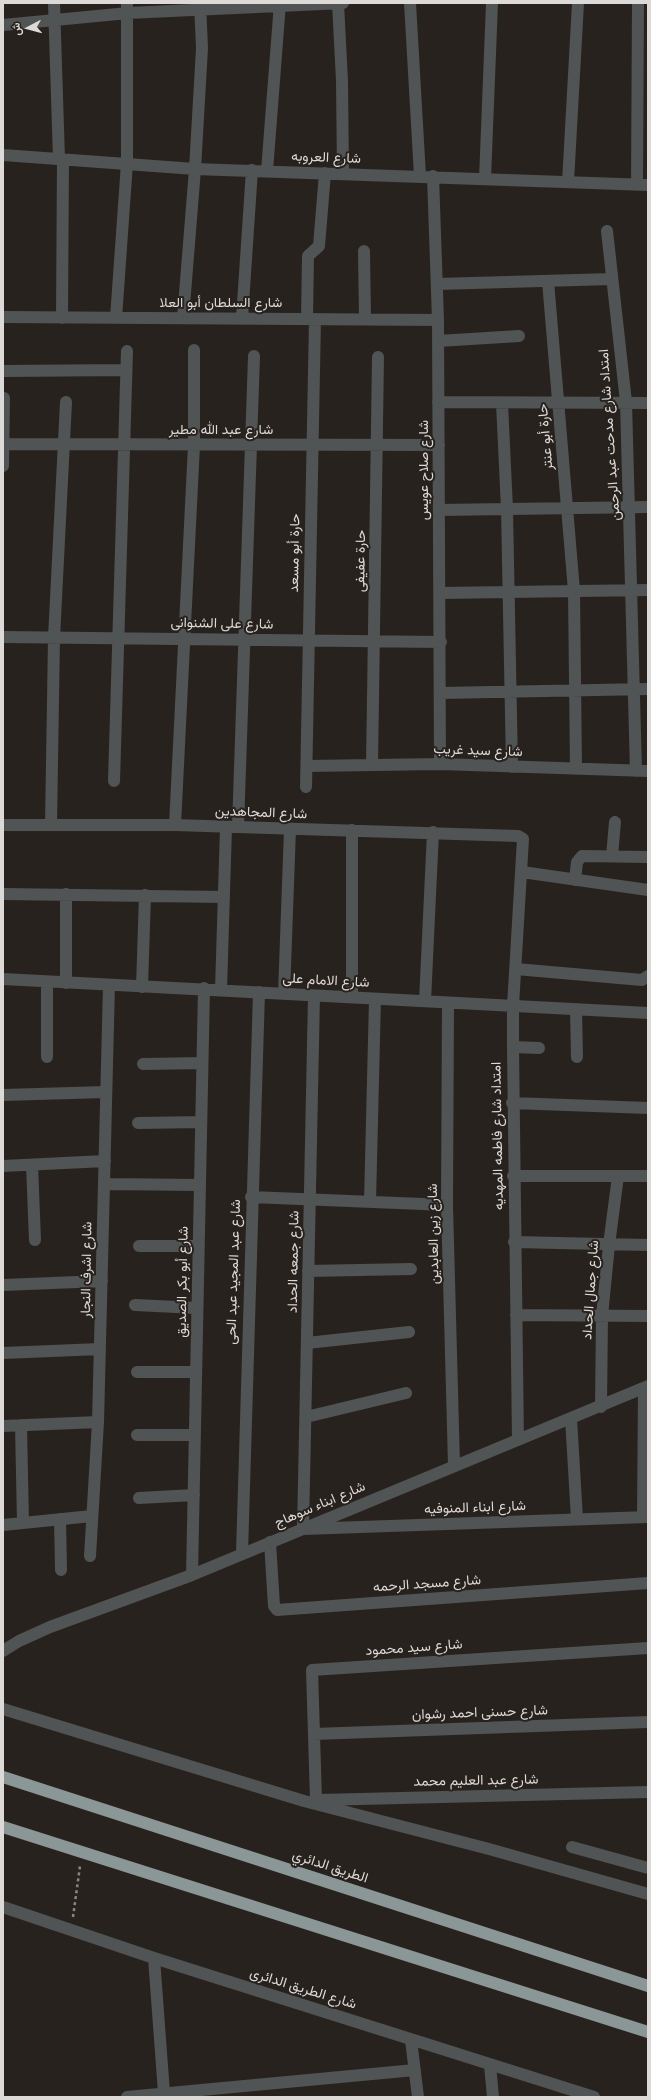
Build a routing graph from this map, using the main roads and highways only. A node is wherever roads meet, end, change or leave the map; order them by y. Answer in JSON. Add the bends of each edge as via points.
{"nodes":[{"id":1,"x":3,"y":1777,"type":"edge"},
{"id":2,"x":3,"y":1827,"type":"edge"},
{"id":3,"x":648,"y":1986,"type":"edge"},
{"id":4,"x":648,"y":2032,"type":"edge"}],
"edges":[{"from":1,"to":3,"type":"highway","name":"الطريق الدائري"},
{"from":2,"to":4,"type":"highway"}]}
